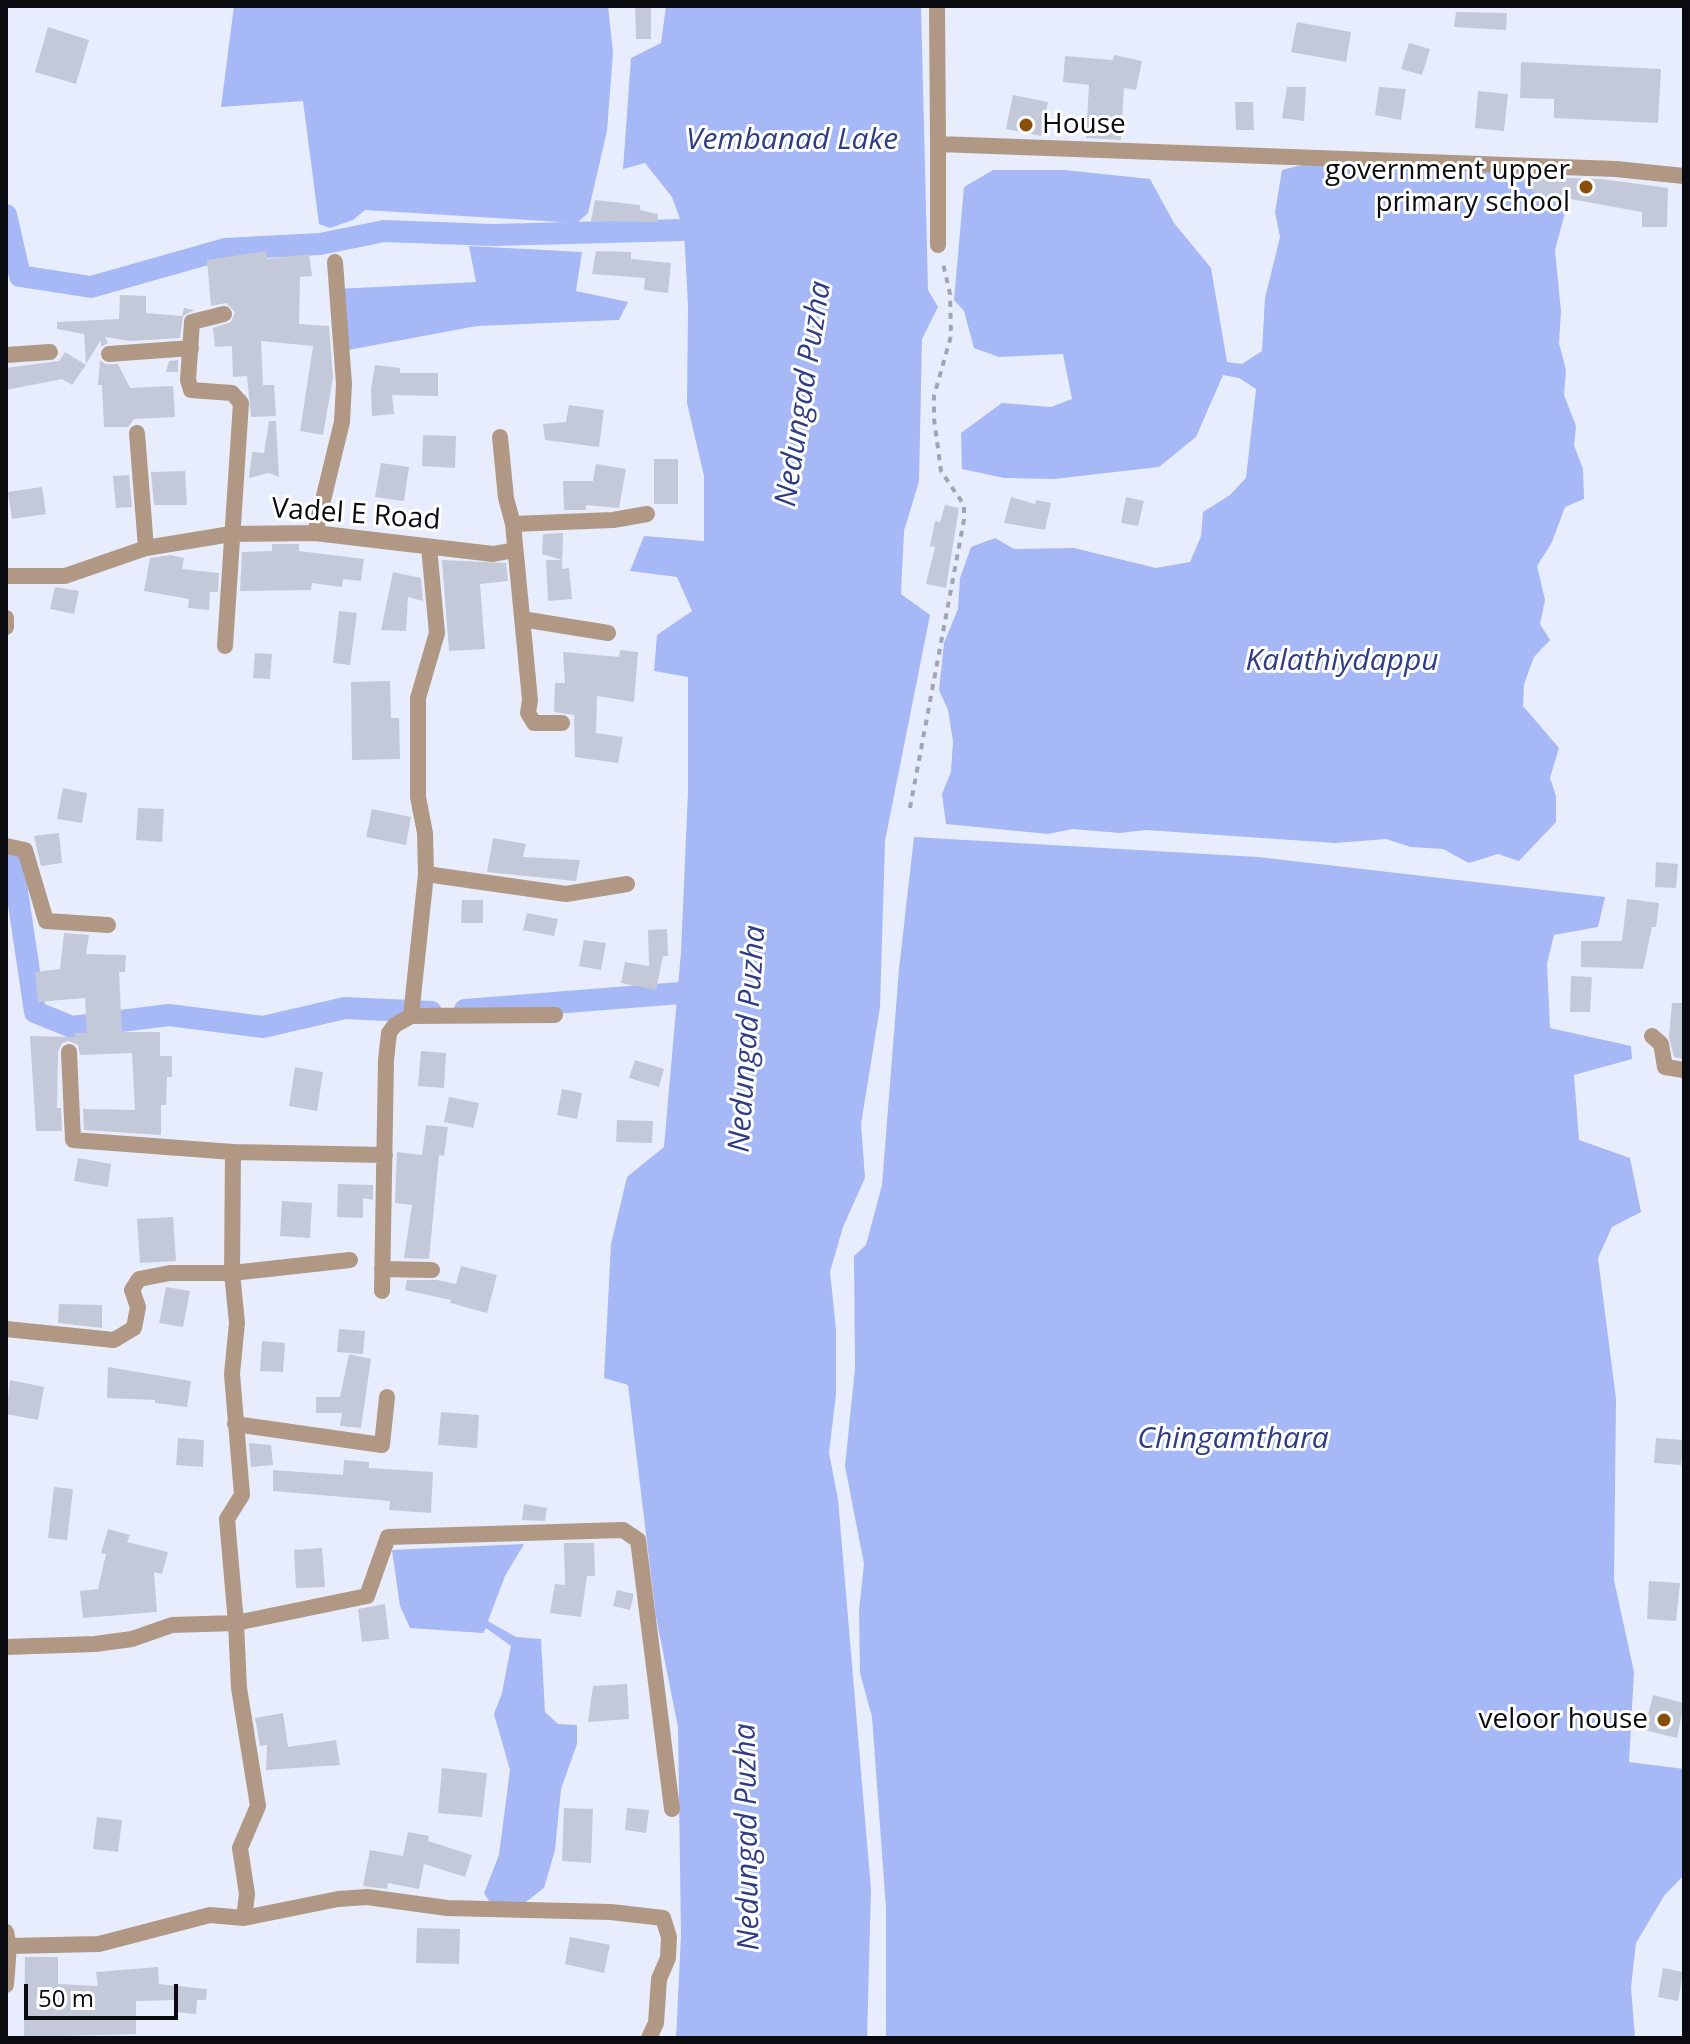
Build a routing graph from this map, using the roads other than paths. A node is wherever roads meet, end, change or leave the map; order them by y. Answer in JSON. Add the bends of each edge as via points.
{"nodes":[{"id":1,"x":937,"y":6,"type":"edge"},
{"id":2,"x":938,"y":144,"type":"junction"},
{"id":3,"x":1684,"y":176,"type":"edge"},
{"id":4,"x":938,"y":245,"type":"road end"},
{"id":5,"x":335,"y":262,"type":"dead end"},
{"id":6,"x":224,"y":314,"type":"dead end"},
{"id":7,"x":191,"y":348,"type":"junction"},
{"id":8,"x":50,"y":352,"type":"dead end"},
{"id":9,"x":109,"y":354,"type":"dead end"},
{"id":10,"x":6,"y":355,"type":"edge"},
{"id":11,"x":137,"y":433,"type":"dead end"},
{"id":12,"x":500,"y":437,"type":"dead end"},
{"id":13,"x":647,"y":514,"type":"dead end"},
{"id":14,"x":513,"y":524,"type":"junction"},
{"id":15,"x":315,"y":533,"type":"junction"},
{"id":16,"x":231,"y":534,"type":"junction"},
{"id":17,"x":429,"y":547,"type":"junction"},
{"id":18,"x":146,"y":548,"type":"junction"},
{"id":19,"x":515,"y":550,"type":"junction"},
{"id":20,"x":6,"y":576,"type":"edge"},
{"id":21,"x":6,"y":618,"type":"edge"},
{"id":22,"x":522,"y":619,"type":"junction"},
{"id":23,"x":6,"y":627,"type":"edge"},
{"id":24,"x":608,"y":633,"type":"dead end"},
{"id":25,"x":225,"y":646,"type":"dead end"},
{"id":26,"x":562,"y":723,"type":"dead end"},
{"id":27,"x":6,"y":846,"type":"edge"},
{"id":28,"x":426,"y":874,"type":"junction"},
{"id":29,"x":627,"y":884,"type":"dead end"},
{"id":30,"x":108,"y":925,"type":"dead end"},
{"id":31,"x":411,"y":1011,"type":"junction"},
{"id":32,"x":555,"y":1015,"type":"dead end"},
{"id":33,"x":1652,"y":1036,"type":"dead end"},
{"id":34,"x":69,"y":1052,"type":"dead end"},
{"id":35,"x":1684,"y":1070,"type":"edge"},
{"id":36,"x":233,"y":1152,"type":"junction"},
{"id":37,"x":385,"y":1155,"type":"junction"},
{"id":38,"x":350,"y":1260,"type":"dead end"},
{"id":39,"x":382,"y":1269,"type":"junction"},
{"id":40,"x":432,"y":1270,"type":"dead end"},
{"id":41,"x":232,"y":1273,"type":"junction"},
{"id":42,"x":382,"y":1291,"type":"dead end"},
{"id":43,"x":6,"y":1329,"type":"edge"},
{"id":44,"x":387,"y":1397,"type":"dead end"},
{"id":45,"x":235,"y":1424,"type":"junction"},
{"id":46,"x":236,"y":1623,"type":"junction"},
{"id":47,"x":6,"y":1647,"type":"edge"},
{"id":48,"x":672,"y":1809,"type":"dead end"},
{"id":49,"x":244,"y":1918,"type":"junction"},
{"id":50,"x":8,"y":1939,"type":"edge"},
{"id":51,"x":6,"y":1985,"type":"edge"},
{"id":52,"x":649,"y":2038,"type":"edge"}],
"edges":[{"from":1,"to":2,"type":"street"},
{"from":2,"to":3,"type":"street","via":[[1616,169]]},
{"from":2,"to":4,"type":"street"},
{"from":5,"to":15,"type":"street","via":[[342,422]]},
{"from":6,"to":7,"type":"street","via":[[192,322]]},
{"from":7,"to":9,"type":"street"},
{"from":7,"to":16,"type":"street","via":[[191,390],[232,393],[241,403]]},
{"from":8,"to":10,"type":"street"},
{"from":11,"to":18,"type":"street"},
{"from":12,"to":14,"type":"street"},
{"from":13,"to":14,"type":"street"},
{"from":14,"to":19,"type":"street"},
{"from":15,"to":16,"type":"street","name":"Vadel E Road"},
{"from":15,"to":17,"type":"street","name":"Vadel E Road"},
{"from":16,"to":18,"type":"street","name":"Vadel E Road"},
{"from":16,"to":25,"type":"street"},
{"from":17,"to":19,"type":"street","name":"Vadel E Road","via":[[493,554]]},
{"from":17,"to":28,"type":"street","via":[[437,633],[418,698],[417,763]]},
{"from":18,"to":20,"type":"street","name":"Vadel E Road","via":[[65,576]]},
{"from":19,"to":22,"type":"street"},
{"from":21,"to":23,"type":"street"},
{"from":22,"to":24,"type":"street"},
{"from":22,"to":26,"type":"street","via":[[528,713],[534,723]]},
{"from":27,"to":30,"type":"street","via":[[25,850],[46,921]]},
{"from":28,"to":29,"type":"street","via":[[566,894]]},
{"from":28,"to":31,"type":"street"},
{"from":31,"to":32,"type":"street"},
{"from":31,"to":37,"type":"street","via":[[389,1033]]},
{"from":33,"to":35,"type":"street","via":[[1661,1044],[1665,1067]]},
{"from":34,"to":36,"type":"street","via":[[73,1140]]},
{"from":36,"to":37,"type":"street"},
{"from":36,"to":41,"type":"street"},
{"from":37,"to":39,"type":"street"},
{"from":38,"to":41,"type":"street"},
{"from":39,"to":40,"type":"street"},
{"from":39,"to":42,"type":"street"},
{"from":41,"to":43,"type":"street","via":[[139,1279],[132,1290],[138,1307],[134,1328],[114,1340]]},
{"from":41,"to":45,"type":"street","via":[[237,1323]]},
{"from":44,"to":45,"type":"street","via":[[382,1445]]},
{"from":45,"to":46,"type":"street","via":[[242,1495],[227,1519]]},
{"from":46,"to":47,"type":"street","via":[[172,1625],[132,1639],[95,1644]]},
{"from":46,"to":48,"type":"street","via":[[367,1596],[388,1537],[623,1530],[638,1540]]},
{"from":46,"to":49,"type":"street","via":[[239,1688],[258,1806],[240,1848],[247,1894]]},
{"from":49,"to":50,"type":"street","via":[[210,1915],[99,1944]]},
{"from":49,"to":52,"type":"street","via":[[367,1897],[447,1908],[663,1918],[668,1958]]},
{"from":50,"to":51,"type":"street"}]}
